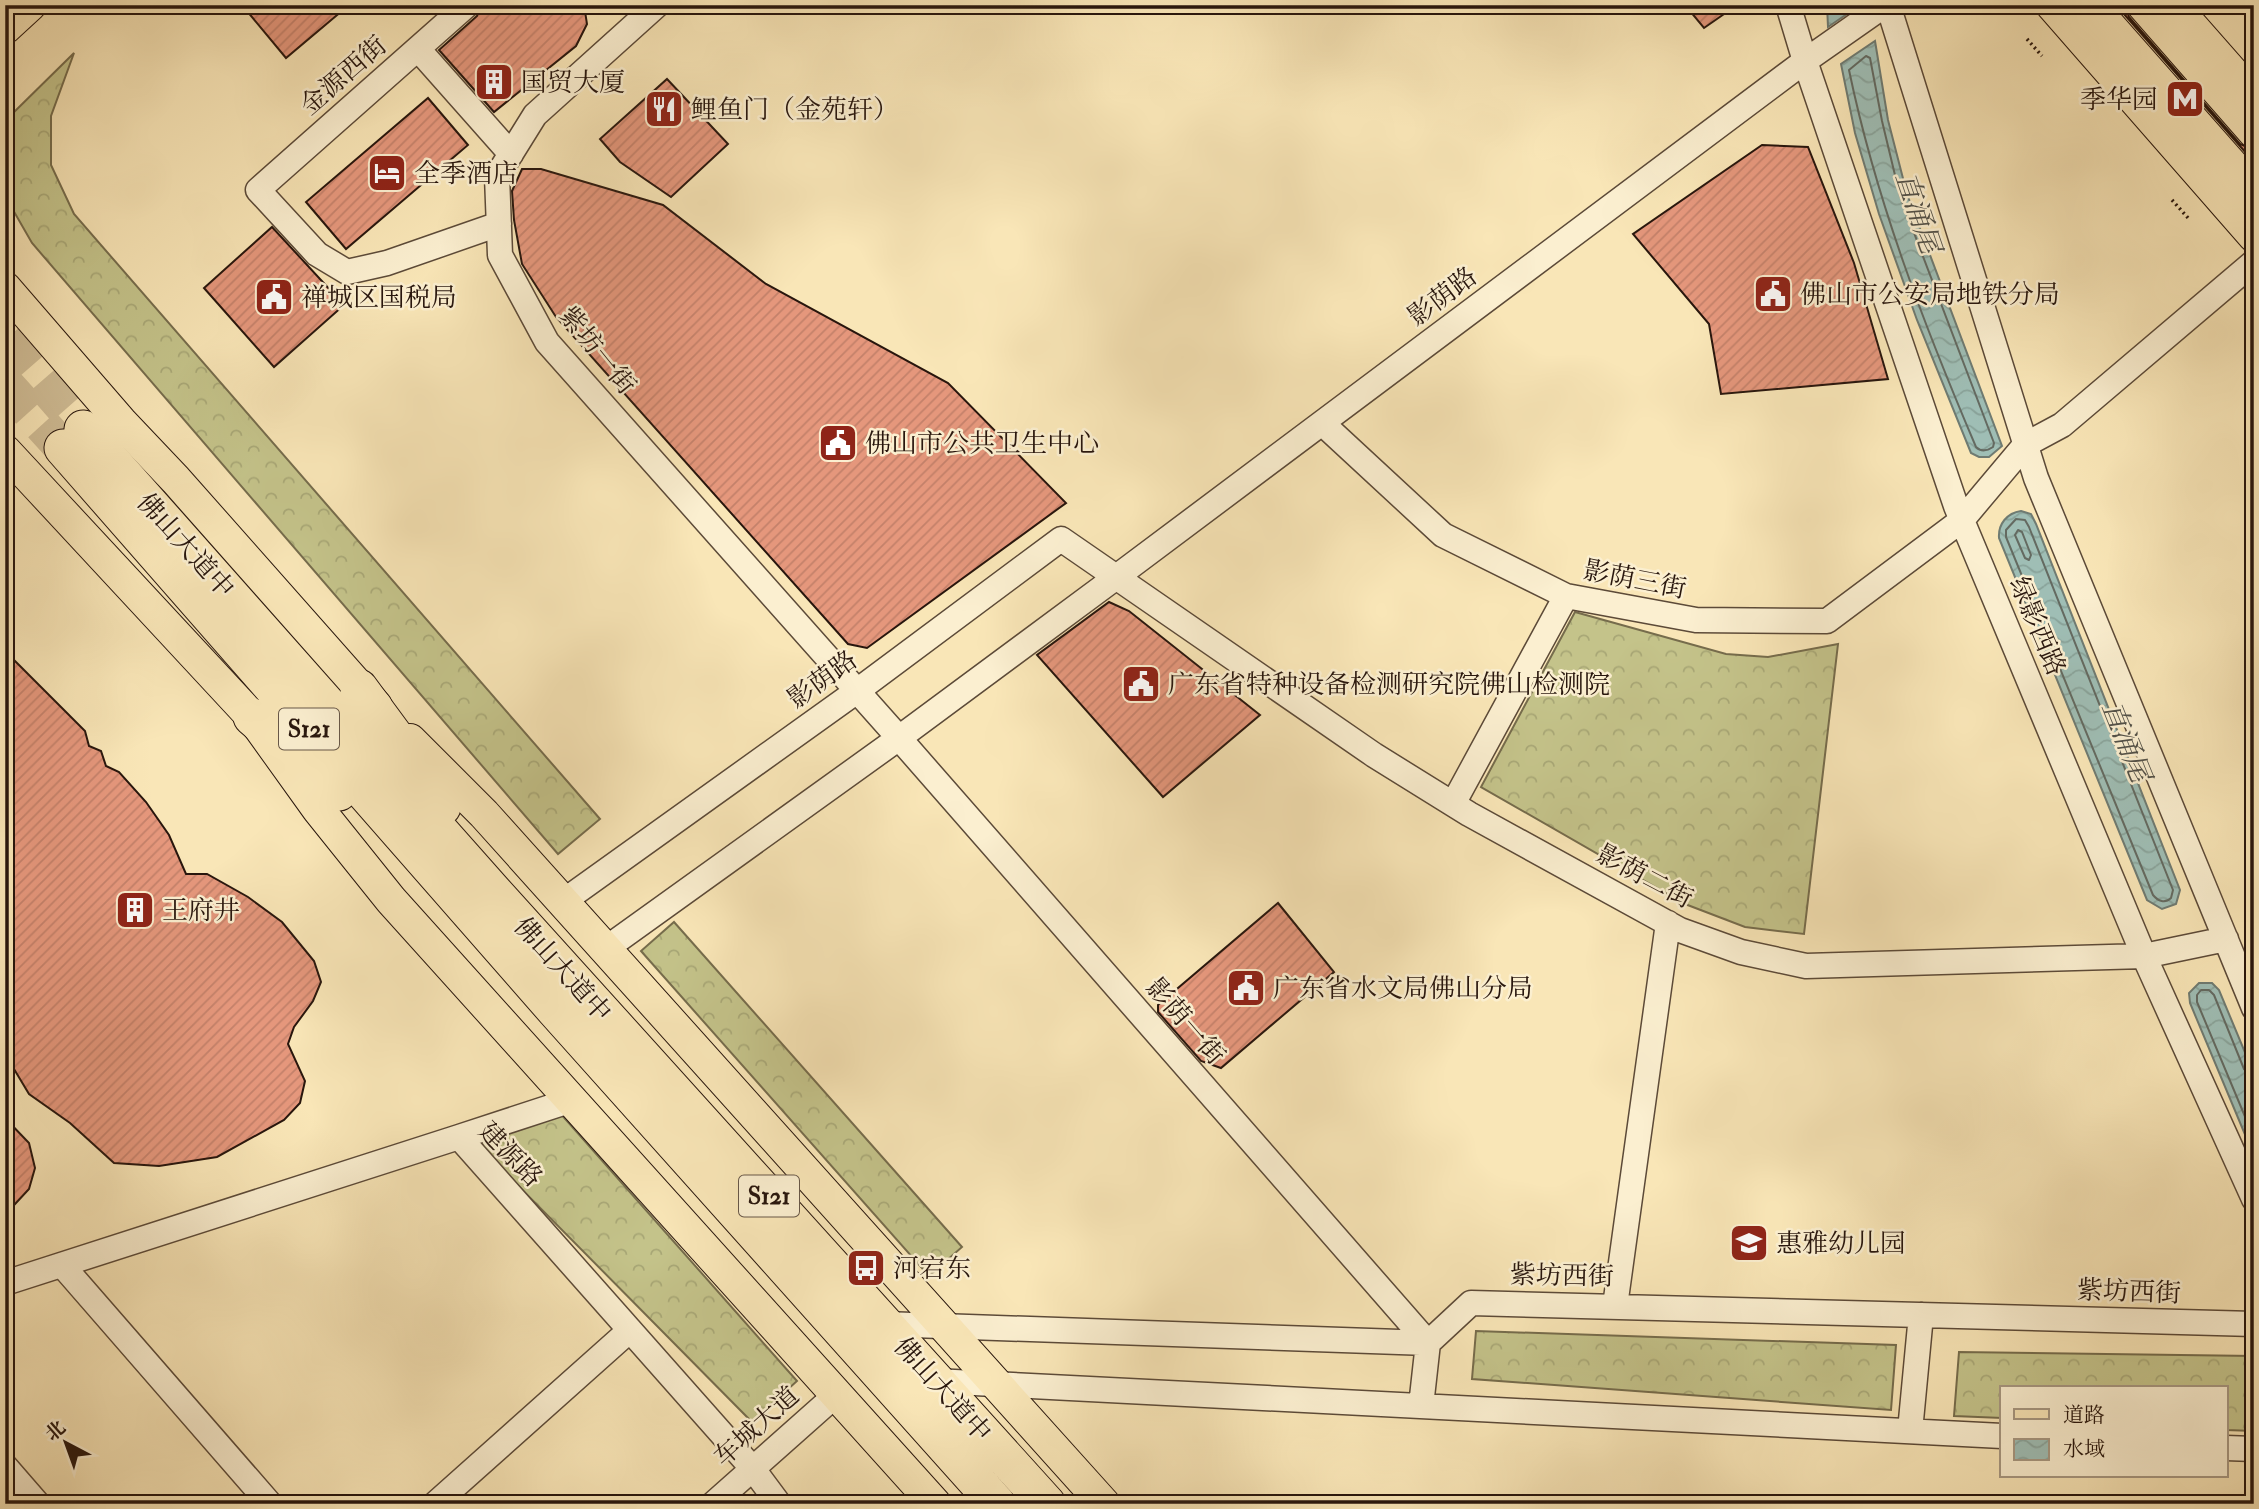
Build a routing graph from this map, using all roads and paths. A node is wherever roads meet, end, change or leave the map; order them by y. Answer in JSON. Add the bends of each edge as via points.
{"nodes":[{"id":1,"x":30,"y":5,"type":"edge"},
{"id":2,"x":467,"y":5,"type":"edge"},
{"id":3,"x":1794,"y":5,"type":"edge"},
{"id":4,"x":1887,"y":5,"type":"edge"},
{"id":5,"x":2052,"y":5,"type":"edge"},
{"id":6,"x":2091,"y":5,"type":"edge"},
{"id":7,"x":2143,"y":5,"type":"edge"},
{"id":8,"x":2174,"y":5,"type":"edge"},
{"id":9,"x":641,"y":10,"type":"edge"},
{"id":10,"x":5,"y":28,"type":"edge"},
{"id":11,"x":2027,"y":38,"type":"dead end"},
{"id":12,"x":418,"y":49,"type":"junction"},
{"id":13,"x":2042,"y":56,"type":"dead end"},
{"id":14,"x":1805,"y":61,"type":"junction"},
{"id":15,"x":2254,"y":97,"type":"edge"},
{"id":16,"x":2254,"y":132,"type":"edge"},
{"id":17,"x":511,"y":154,"type":"junction"},
{"id":18,"x":2254,"y":190,"type":"edge"},
{"id":19,"x":2172,"y":200,"type":"dead end"},
{"id":20,"x":2189,"y":219,"type":"dead end"},
{"id":21,"x":499,"y":224,"type":"junction"},
{"id":22,"x":2254,"y":236,"type":"edge"},
{"id":23,"x":2254,"y":262,"type":"edge"},
{"id":24,"x":5,"y":288,"type":"edge"},
{"id":25,"x":1322,"y":423,"type":"junction"},
{"id":26,"x":73,"y":439,"type":"tunnel mouth"},
{"id":27,"x":2025,"y":445,"type":"junction"},
{"id":28,"x":5,"y":451,"type":"edge"},
{"id":29,"x":1962,"y":520,"type":"junction"},
{"id":30,"x":1115,"y":578,"type":"junction"},
{"id":31,"x":1566,"y":596,"type":"junction"},
{"id":32,"x":359,"y":688,"type":"junction"},
{"id":33,"x":857,"y":691,"type":"junction"},
{"id":34,"x":253,"y":717,"type":"junction"},
{"id":35,"x":899,"y":738,"type":"junction"},
{"id":36,"x":1453,"y":804,"type":"junction"},
{"id":37,"x":478,"y":898,"type":"junction"},
{"id":38,"x":561,"y":903,"type":"junction"},
{"id":39,"x":1668,"y":923,"type":"junction"},
{"id":40,"x":2226,"y":939,"type":"junction"},
{"id":41,"x":604,"y":950,"type":"junction"},
{"id":42,"x":2144,"y":956,"type":"junction"},
{"id":43,"x":2254,"y":1008,"type":"edge"},
{"id":44,"x":572,"y":1100,"type":"junction"},
{"id":45,"x":459,"y":1137,"type":"junction"},
{"id":46,"x":2254,"y":1199,"type":"edge"},
{"id":47,"x":62,"y":1265,"type":"junction"},
{"id":48,"x":5,"y":1283,"type":"edge"},
{"id":49,"x":1615,"y":1306,"type":"junction"},
{"id":50,"x":1921,"y":1315,"type":"junction"},
{"id":51,"x":884,"y":1324,"type":"junction"},
{"id":52,"x":2254,"y":1324,"type":"edge"},
{"id":53,"x":943,"y":1325,"type":"junction"},
{"id":54,"x":630,"y":1330,"type":"junction"},
{"id":55,"x":1428,"y":1343,"type":"junction"},
{"id":56,"x":935,"y":1381,"type":"junction"},
{"id":57,"x":995,"y":1385,"type":"junction"},
{"id":58,"x":838,"y":1393,"type":"junction"},
{"id":59,"x":1421,"y":1406,"type":"junction"},
{"id":60,"x":1910,"y":1431,"type":"junction"},
{"id":61,"x":2000,"y":1436,"type":"edge"},
{"id":62,"x":2228,"y":1448,"type":"edge"},
{"id":63,"x":2254,"y":1449,"type":"edge"},
{"id":64,"x":5,"y":1466,"type":"edge"},
{"id":65,"x":753,"y":1469,"type":"junction"},
{"id":66,"x":38,"y":1504,"type":"edge"},
{"id":67,"x":270,"y":1504,"type":"edge"},
{"id":68,"x":435,"y":1504,"type":"edge"},
{"id":69,"x":713,"y":1504,"type":"edge"},
{"id":70,"x":779,"y":1504,"type":"edge"},
{"id":71,"x":935,"y":1504,"type":"edge"},
{"id":72,"x":997,"y":1504,"type":"edge"},
{"id":73,"x":1047,"y":1504,"type":"edge"},
{"id":74,"x":1104,"y":1504,"type":"edge"}],
"edges":[{"from":1,"to":10,"type":"main road"},
{"from":2,"to":12,"type":"street","name":"金源西街"},
{"from":3,"to":14,"type":"street","via":[[1789,8]]},
{"from":4,"to":14,"type":"street","name":"影荫路"},
{"from":4,"to":27,"type":"street","name":"绿影西路"},
{"from":5,"to":22,"type":"main road"},
{"from":6,"to":18,"type":"main road"},
{"from":7,"to":16,"type":"main road"},
{"from":8,"to":15,"type":"main road"},
{"from":9,"to":17,"type":"street","name":"紫坊一街","via":[[535,116]]},
{"from":11,"to":13,"type":"path"},
{"from":12,"to":17,"type":"street"},
{"from":12,"to":21,"type":"street","name":"金源西街","via":[[258,190],[317,254],[347,272]]},
{"from":14,"to":25,"type":"street","name":"影荫路"},
{"from":14,"to":29,"type":"street","name":"绿影西路"},
{"from":17,"to":21,"type":"street","name":"紫坊一街","via":[[497,176]]},
{"from":19,"to":20,"type":"path"},
{"from":21,"to":33,"type":"street","name":"紫坊一街","via":[[500,255],[547,342]]},
{"from":23,"to":27,"type":"street","via":[[2062,425]]},
{"from":24,"to":32,"type":"main road","name":"佛山大道中"},
{"from":25,"to":30,"type":"street","name":"影荫路"},
{"from":25,"to":31,"type":"street","name":"影荫三街","via":[[1443,535]]},
{"from":26,"to":37,"type":"highway","name":"佛山大道中","number":"S121"},
{"from":27,"to":29,"type":"street","name":"影荫三街"},
{"from":27,"to":40,"type":"street","name":"绿影西路"},
{"from":28,"to":34,"type":"main road"},
{"from":29,"to":31,"type":"street","name":"影荫三街","via":[[1827,621],[1696,620]]},
{"from":29,"to":42,"type":"street","name":"绿影西路"},
{"from":30,"to":33,"type":"street","name":"影荫路","via":[[1061,539]]},
{"from":30,"to":35,"type":"street","name":"影荫路"},
{"from":30,"to":36,"type":"street","name":"影荫二街"},
{"from":31,"to":36,"type":"street"},
{"from":32,"to":37,"type":"highway","via":[[412,760]]},
{"from":32,"to":38,"type":"main road","name":"佛山大道中","via":[[484,814]]},
{"from":33,"to":35,"type":"street","name":"紫坊一街"},
{"from":33,"to":38,"type":"street","name":"影荫路"},
{"from":34,"to":37,"type":"highway","via":[[363,813]]},
{"from":34,"to":44,"type":"main road","via":[[391,900]]},
{"from":35,"to":41,"type":"street","name":"影荫路"},
{"from":35,"to":55,"type":"street","name":"影荫一街"},
{"from":36,"to":39,"type":"street","name":"影荫二街"},
{"from":37,"to":51,"type":"highway","name":"佛山大道中","number":"S121"},
{"from":37,"to":72,"type":"highway","name":"佛山大道中","number":"S121"},
{"from":38,"to":41,"type":"main road","name":"佛山大道中"},
{"from":39,"to":42,"type":"street","name":"影荫二街","via":[[1741,952],[1806,966]]},
{"from":39,"to":49,"type":"street"},
{"from":40,"to":42,"type":"street","name":"影荫二街"},
{"from":40,"to":43,"type":"street","name":"绿影西路"},
{"from":41,"to":53,"type":"main road","name":"佛山大道中"},
{"from":42,"to":46,"type":"street","name":"绿影西路"},
{"from":44,"to":45,"type":"street"},
{"from":44,"to":58,"type":"main road"},
{"from":45,"to":47,"type":"street","name":"建源路"},
{"from":45,"to":54,"type":"street","name":"建源路"},
{"from":47,"to":48,"type":"street","name":"建源路"},
{"from":47,"to":67,"type":"street"},
{"from":49,"to":50,"type":"street","name":"紫坊西街"},
{"from":49,"to":55,"type":"street","name":"紫坊西街","via":[[1471,1303]]},
{"from":50,"to":52,"type":"street","name":"紫坊西街"},
{"from":50,"to":60,"type":"street"},
{"from":51,"to":53,"type":"street"},
{"from":51,"to":56,"type":"highway","name":"佛山大道中","number":"S121"},
{"from":53,"to":55,"type":"street"},
{"from":53,"to":57,"type":"main road","name":"佛山大道中"},
{"from":54,"to":65,"type":"street","name":"建源路"},
{"from":54,"to":68,"type":"street"},
{"from":55,"to":59,"type":"street"},
{"from":56,"to":57,"type":"street"},
{"from":56,"to":73,"type":"highway","name":"佛山大道中","number":"S121"},
{"from":57,"to":59,"type":"street"},
{"from":57,"to":74,"type":"main road","name":"佛山大道中"},
{"from":58,"to":65,"type":"street","name":"车城大道"},
{"from":58,"to":71,"type":"main road"},
{"from":59,"to":60,"type":"street"},
{"from":60,"to":61,"type":"street"},
{"from":62,"to":63,"type":"street"},
{"from":64,"to":66,"type":"street"},
{"from":65,"to":69,"type":"street","name":"车城大道"},
{"from":65,"to":70,"type":"street","name":"建源路"}]}
